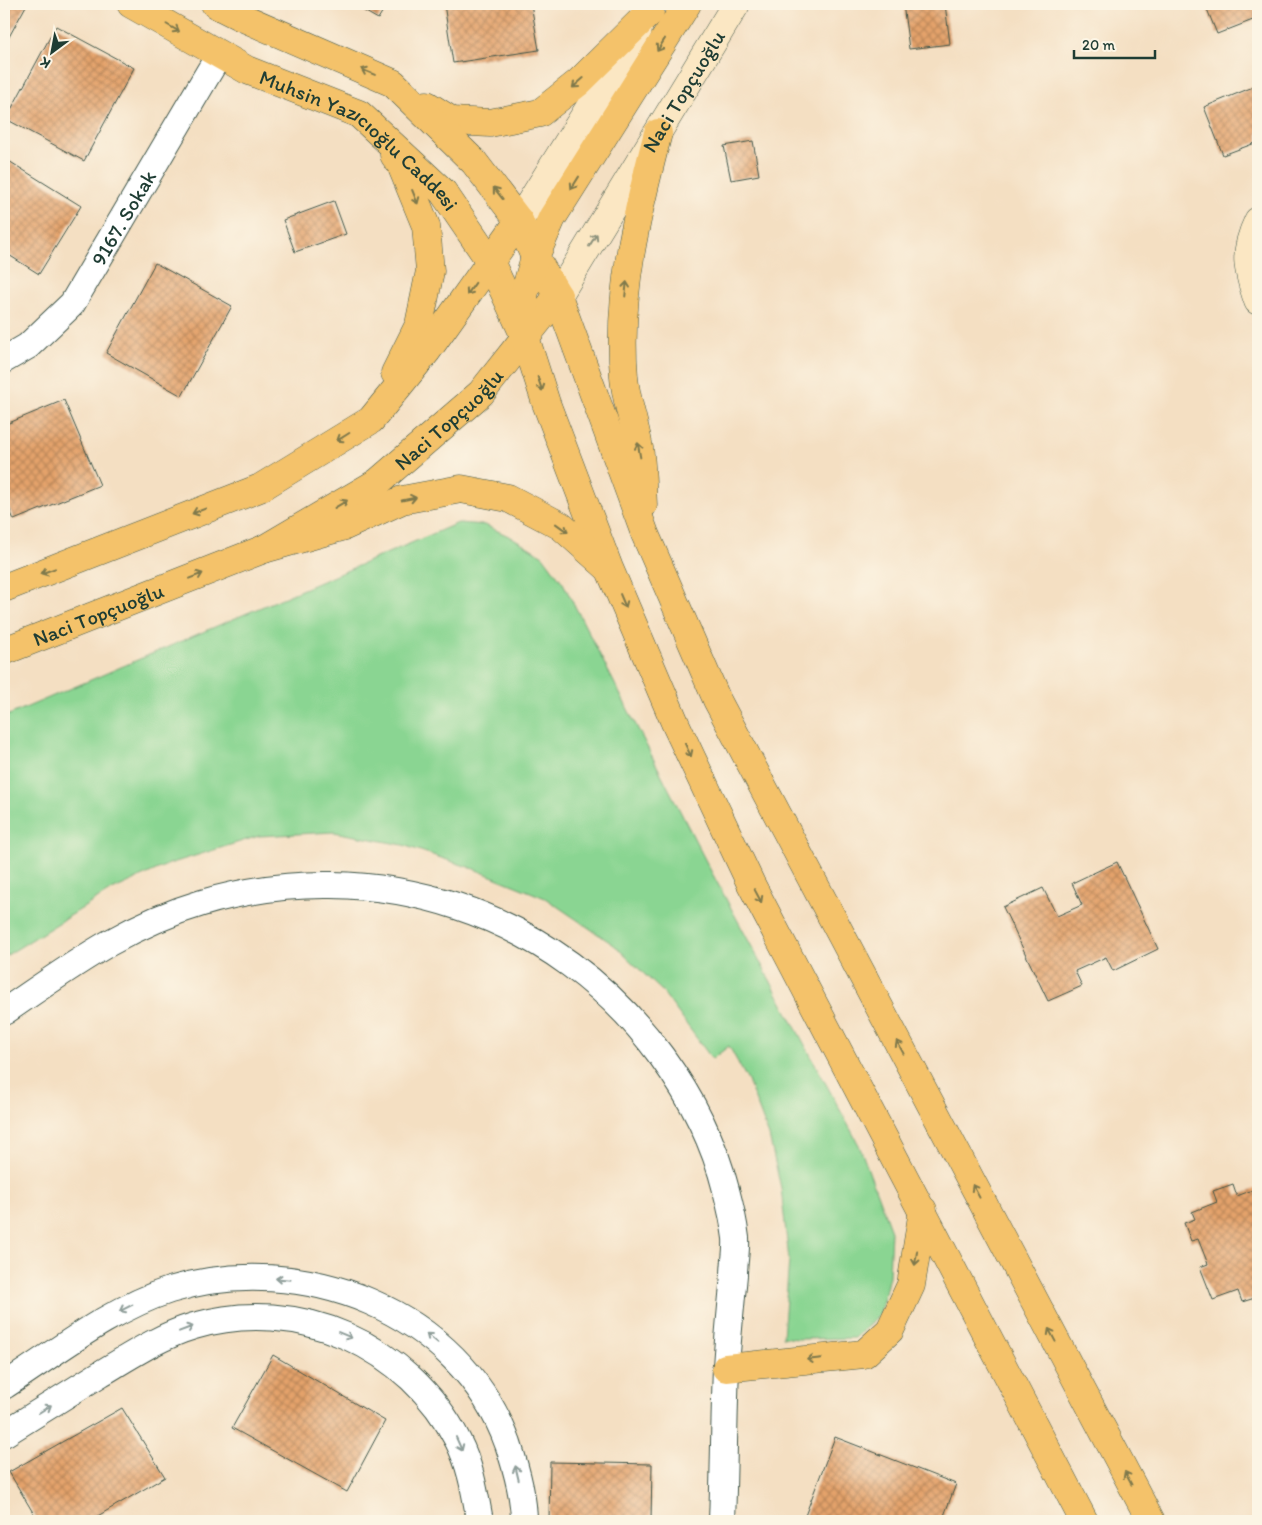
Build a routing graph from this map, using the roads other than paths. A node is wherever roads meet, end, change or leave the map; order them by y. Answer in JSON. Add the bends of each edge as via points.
{"nodes":[{"id":1,"x":131,"y":4,"type":"edge"},
{"id":2,"x":215,"y":4,"type":"edge"},
{"id":3,"x":687,"y":4,"type":"edge"},
{"id":4,"x":736,"y":4,"type":"edge"},
{"id":5,"x":652,"y":8,"type":"edge"},
{"id":6,"x":243,"y":10,"type":"edge"},
{"id":7,"x":218,"y":55,"type":"junction"},
{"id":8,"x":393,"y":83,"type":"junction"},
{"id":9,"x":360,"y":114,"type":"junction"},
{"id":10,"x":658,"y":134,"type":"junction"},
{"id":11,"x":520,"y":221,"type":"junction"},
{"id":12,"x":1258,"y":221,"type":"edge"},
{"id":13,"x":535,"y":257,"type":"junction"},
{"id":14,"x":490,"y":261,"type":"junction"},
{"id":15,"x":558,"y":296,"type":"junction"},
{"id":16,"x":1258,"y":301,"type":"edge"},
{"id":17,"x":525,"y":337,"type":"junction"},
{"id":18,"x":4,"y":360,"type":"edge"},
{"id":19,"x":371,"y":420,"type":"junction"},
{"id":20,"x":645,"y":534,"type":"junction"},
{"id":21,"x":264,"y":550,"type":"junction"},
{"id":22,"x":609,"y":568,"type":"junction"},
{"id":23,"x":4,"y":588,"type":"edge"},
{"id":24,"x":4,"y":650,"type":"edge"},
{"id":25,"x":4,"y":1012,"type":"edge"},
{"id":26,"x":923,"y":1210,"type":"junction"},
{"id":27,"x":726,"y":1368,"type":"junction"},
{"id":28,"x":4,"y":1386,"type":"edge"},
{"id":29,"x":4,"y":1434,"type":"edge"},
{"id":30,"x":480,"y":1521,"type":"edge"},
{"id":31,"x":524,"y":1521,"type":"edge"},
{"id":32,"x":722,"y":1521,"type":"edge"},
{"id":33,"x":1084,"y":1521,"type":"edge"},
{"id":34,"x":1151,"y":1521,"type":"edge"}],
"edges":[{"from":1,"to":7,"type":"main road","name":"Muhsin Yazıcıoğlu Caddesi","one_way":true},
{"from":2,"to":6,"type":"main road"},
{"from":3,"to":13,"type":"main road","one_way":true,"via":[[552,218]]},
{"from":4,"to":10,"type":"main road","name":"Naci Topçuoğlu"},
{"from":5,"to":8,"type":"main road","one_way":true,"via":[[579,82],[540,113],[490,123],[452,121]]},
{"from":5,"to":11,"type":"main road"},
{"from":8,"to":6,"type":"main road","one_way":true},
{"from":7,"to":9,"type":"main road","name":"Muhsin Yazıcıoğlu Caddesi","via":[[247,70]]},
{"from":7,"to":18,"type":"street","name":"9167. Sokak","via":[[72,304],[28,346]]},
{"from":11,"to":8,"type":"main road","one_way":true,"via":[[474,162]]},
{"from":9,"to":14,"type":"main road","name":"Muhsin Yazıcıoğlu Caddesi","via":[[443,192]]},
{"from":9,"to":19,"type":"main road","one_way":true,"via":[[401,165],[426,226],[430,271],[419,325]]},
{"from":15,"to":10,"type":"main road","name":"Naci Topçuoğlu","one_way":true},
{"from":20,"to":10,"type":"main road","one_way":true,"via":[[640,455],[624,379],[622,329],[626,282],[639,207]]},
{"from":11,"to":13,"type":"main road"},
{"from":11,"to":14,"type":"main road"},
{"from":12,"to":16,"type":"main road","via":[[1249,240],[1248,269]]},
{"from":13,"to":15,"type":"main road"},
{"from":13,"to":17,"type":"main road","via":[[524,295]]},
{"from":14,"to":17,"type":"main road","name":"Muhsin Yazıcıoğlu Caddesi"},
{"from":14,"to":19,"type":"main road","one_way":true,"via":[[428,351]]},
{"from":15,"to":17,"type":"main road","name":"Naci Topçuoğlu"},
{"from":15,"to":20,"type":"main road"},
{"from":21,"to":17,"type":"main road","name":"Naci Topçuoğlu","one_way":true,"via":[[378,482],[481,392]]},
{"from":17,"to":22,"type":"main road","one_way":true,"via":[[546,403]]},
{"from":19,"to":23,"type":"main road","one_way":true,"via":[[260,488]]},
{"from":34,"to":20,"type":"main road","one_way":true,"via":[[717,700]]},
{"from":21,"to":22,"type":"main road","one_way":true,"via":[[345,526],[402,500],[461,489],[508,498],[552,521]]},
{"from":24,"to":21,"type":"main road","name":"Naci Topçuoğlu","one_way":true},
{"from":22,"to":26,"type":"main road","one_way":true,"via":[[676,725],[752,884]]},
{"from":25,"to":27,"type":"street","via":[[95,950],[145,923],[204,902],[269,888],[330,885],[387,888],[454,903],[508,925],[557,954],[587,977],[644,1031],[680,1082],[707,1133],[725,1187],[736,1239]]},
{"from":26,"to":27,"type":"main road","one_way":true,"via":[[911,1285],[890,1330],[864,1354]]},
{"from":26,"to":33,"type":"main road"},
{"from":27,"to":32,"type":"street"},
{"from":31,"to":28,"type":"street","one_way":true,"via":[[520,1488],[504,1433],[491,1407],[457,1360],[412,1322],[358,1296],[330,1287],[300,1281],[235,1278],[171,1290],[117,1313]]},
{"from":29,"to":30,"type":"street","one_way":true,"via":[[158,1340],[194,1326],[227,1319],[272,1317],[316,1324],[347,1335],[383,1354],[412,1377],[441,1411],[459,1442],[473,1480]]}]}
